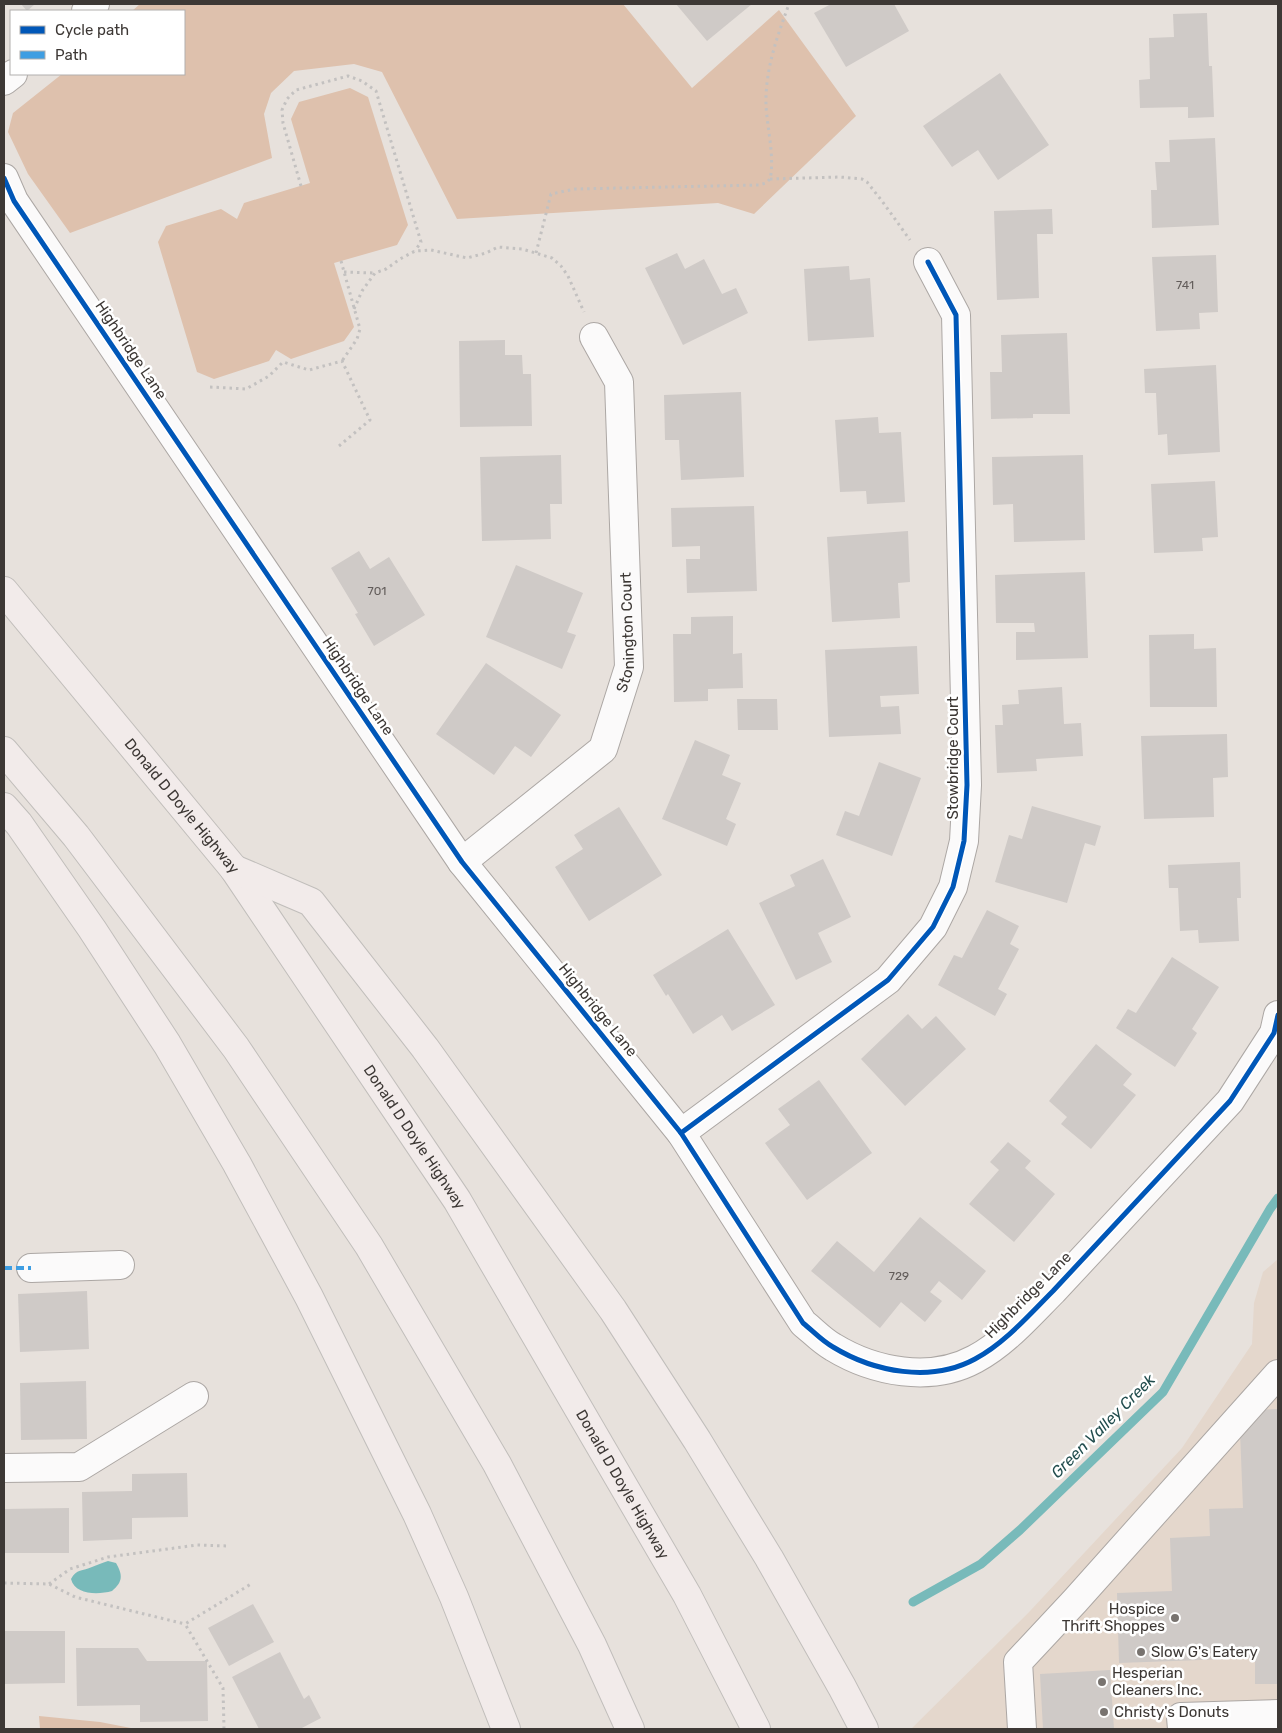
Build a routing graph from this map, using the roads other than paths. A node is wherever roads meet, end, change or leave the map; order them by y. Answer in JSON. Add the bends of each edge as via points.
{"nodes":[{"id":1,"x":4,"y":178,"type":"edge"},
{"id":2,"x":928,"y":262,"type":"road end"},
{"id":3,"x":594,"y":337,"type":"road end"},
{"id":4,"x":4,"y":591,"type":"edge"},
{"id":5,"x":4,"y":751,"type":"edge"},
{"id":6,"x":4,"y":806,"type":"edge"},
{"id":7,"x":462,"y":862,"type":"junction"},
{"id":8,"x":234,"y":869,"type":"junction"},
{"id":9,"x":1278,"y":1015,"type":"edge"},
{"id":10,"x":681,"y":1133,"type":"junction"},
{"id":11,"x":120,"y":1265,"type":"dead end"},
{"id":12,"x":31,"y":1268,"type":"dead end"},
{"id":13,"x":1278,"y":1374,"type":"edge"},
{"id":14,"x":194,"y":1396,"type":"dead end"},
{"id":15,"x":4,"y":1468,"type":"edge"},
{"id":16,"x":1278,"y":1714,"type":"edge"},
{"id":17,"x":506,"y":1729,"type":"edge"},
{"id":18,"x":630,"y":1729,"type":"edge"},
{"id":19,"x":756,"y":1729,"type":"edge"},
{"id":20,"x":864,"y":1729,"type":"edge"},
{"id":21,"x":1022,"y":1729,"type":"edge"},
{"id":22,"x":1182,"y":1729,"type":"edge"}],
"edges":[{"from":1,"to":7,"type":"street","name":"Highbridge Lane","via":[[14,201]]},
{"from":2,"to":10,"type":"street","name":"Stowbridge Court","via":[[956,315],[967,785],[964,841],[952,887],[933,926],[888,980]]},
{"from":3,"to":7,"type":"street","name":"Stonington Court","via":[[619,382],[629,667],[603,748]]},
{"from":4,"to":8,"type":"highway","name":"Donald D Doyle Highway"},
{"from":5,"to":18,"type":"highway","via":[[76,836],[236,1048],[369,1246],[497,1464],[592,1646]]},
{"from":6,"to":17,"type":"highway","via":[[92,928],[167,1044],[237,1164],[300,1280],[417,1514]]},
{"from":7,"to":10,"type":"street","name":"Highbridge Lane"},
{"from":8,"to":19,"type":"highway","name":"Donald D Doyle Highway","via":[[457,1200],[686,1595]]},
{"from":8,"to":20,"type":"highway","via":[[311,902],[431,1056],[613,1310],[697,1440],[769,1558]]},
{"from":9,"to":10,"type":"street","name":"Highbridge Lane","via":[[1274,1033],[1230,1101],[1024,1321],[992,1349],[955,1368],[919,1373],[882,1368],[831,1346],[803,1323]]},
{"from":11,"to":12,"type":"street"},
{"from":13,"to":21,"type":"street","via":[[1018,1662]]},
{"from":14,"to":15,"type":"street","via":[[80,1467]]},
{"from":16,"to":22,"type":"street","via":[[1182,1717]]}]}
